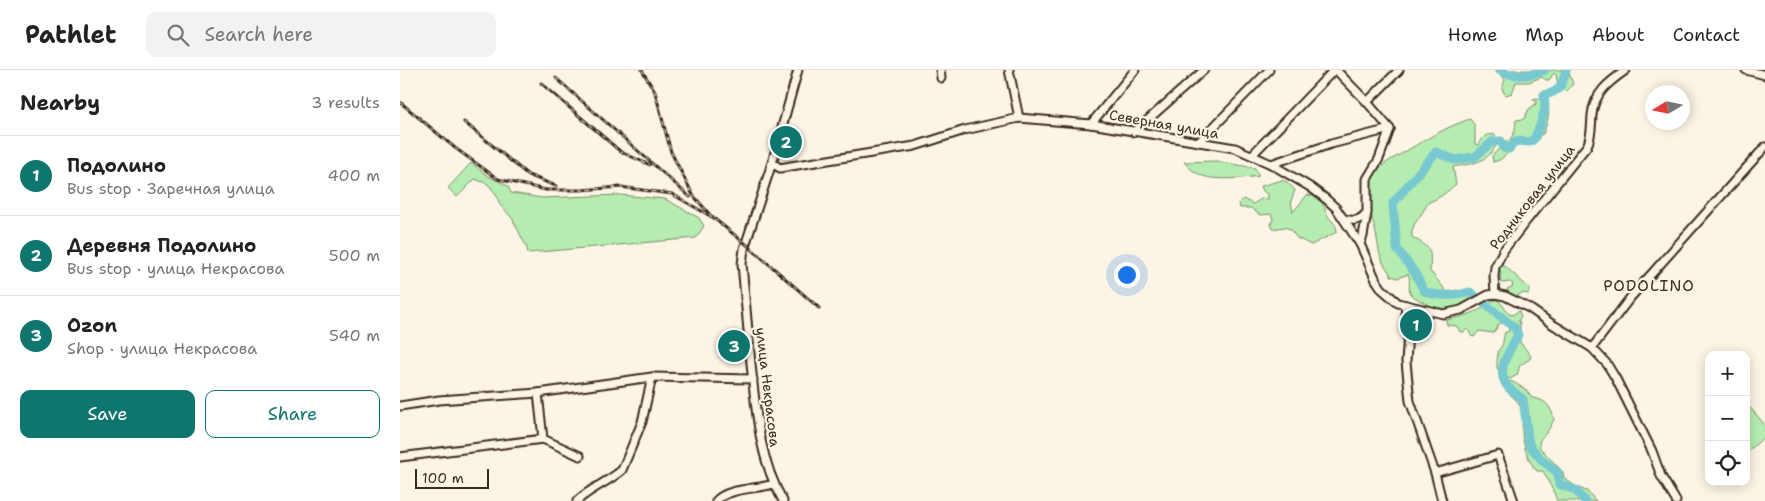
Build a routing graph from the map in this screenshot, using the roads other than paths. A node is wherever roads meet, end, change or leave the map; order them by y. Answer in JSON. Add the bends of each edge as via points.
{"nodes":[{"id":1,"x":798,"y":70,"type":"edge"},
{"id":2,"x":1009,"y":70,"type":"edge"},
{"id":3,"x":1135,"y":70,"type":"edge"},
{"id":4,"x":1204,"y":70,"type":"edge"},
{"id":5,"x":1270,"y":70,"type":"edge"},
{"id":6,"x":1335,"y":70,"type":"edge"},
{"id":7,"x":1399,"y":70,"type":"edge"},
{"id":8,"x":1626,"y":70,"type":"edge"},
{"id":9,"x":1746,"y":70,"type":"edge"},
{"id":10,"x":1765,"y":74,"type":"edge"},
{"id":11,"x":1367,"y":102,"type":"junction"},
{"id":12,"x":1019,"y":118,"type":"junction"},
{"id":13,"x":1092,"y":124,"type":"junction"},
{"id":14,"x":1390,"y":129,"type":"junction"},
{"id":15,"x":1134,"y":132,"type":"junction"},
{"id":16,"x":1198,"y":142,"type":"junction"},
{"id":17,"x":1765,"y":147,"type":"edge"},
{"id":18,"x":1252,"y":155,"type":"junction"},
{"id":19,"x":772,"y":163,"type":"junction"},
{"id":20,"x":1271,"y":164,"type":"junction"},
{"id":21,"x":1368,"y":212,"type":"junction"},
{"id":22,"x":1344,"y":218,"type":"junction"},
{"id":23,"x":1360,"y":244,"type":"junction"},
{"id":24,"x":1495,"y":294,"type":"junction"},
{"id":25,"x":1405,"y":305,"type":"junction"},
{"id":26,"x":1423,"y":310,"type":"junction"},
{"id":27,"x":1407,"y":327,"type":"junction"},
{"id":28,"x":1592,"y":348,"type":"junction"},
{"id":29,"x":652,"y":377,"type":"junction"},
{"id":30,"x":753,"y":379,"type":"junction"},
{"id":31,"x":538,"y":393,"type":"junction"},
{"id":32,"x":400,"y":406,"type":"edge"},
{"id":33,"x":543,"y":439,"type":"junction"},
{"id":34,"x":580,"y":456,"type":"dead end"},
{"id":35,"x":400,"y":457,"type":"edge"},
{"id":36,"x":1435,"y":473,"type":"junction"},
{"id":37,"x":774,"y":484,"type":"junction"},
{"id":38,"x":577,"y":501,"type":"edge"},
{"id":39,"x":716,"y":501,"type":"edge"},
{"id":40,"x":783,"y":501,"type":"edge"},
{"id":41,"x":1442,"y":501,"type":"edge"},
{"id":42,"x":1514,"y":501,"type":"edge"},
{"id":43,"x":1676,"y":501,"type":"edge"}],
"edges":[{"from":1,"to":19,"type":"street","name":"улица Некрасова"},
{"from":2,"to":12,"type":"street"},
{"from":3,"to":13,"type":"street"},
{"from":4,"to":15,"type":"street"},
{"from":5,"to":16,"type":"street"},
{"from":6,"to":11,"type":"street"},
{"from":6,"to":18,"type":"street"},
{"from":7,"to":11,"type":"street"},
{"from":8,"to":24,"type":"street","name":"Родниковая улица","via":[[1596,98],[1587,146],[1499,259],[1494,276]]},
{"from":9,"to":10,"type":"street"},
{"from":11,"to":14,"type":"street"},
{"from":12,"to":13,"type":"street","name":"Северная улица"},
{"from":12,"to":19,"type":"street","name":"Северная улица","via":[[965,130],[916,146],[780,168]]},
{"from":13,"to":15,"type":"street","name":"Северная улица"},
{"from":14,"to":20,"type":"street","via":[[1330,144]]},
{"from":14,"to":21,"type":"street","via":[[1379,159],[1367,179]]},
{"from":15,"to":16,"type":"street","name":"Северная улица"},
{"from":16,"to":18,"type":"street","name":"Северная улица","via":[[1235,148]]},
{"from":17,"to":28,"type":"street","via":[[1630,298]]},
{"from":18,"to":20,"type":"street","name":"Северная улица"},
{"from":19,"to":30,"type":"street","name":"улица Некрасова","via":[[742,264]]},
{"from":20,"to":22,"type":"street","name":"Северная улица","via":[[1326,199]]},
{"from":21,"to":22,"type":"street","via":[[1362,219]]},
{"from":21,"to":23,"type":"street"},
{"from":22,"to":23,"type":"street","name":"Северная улица"},
{"from":23,"to":25,"type":"street","name":"Северная улица","via":[[1382,289]]},
{"from":24,"to":26,"type":"street","name":"Северная улица","via":[[1450,313]]},
{"from":24,"to":28,"type":"street","via":[[1518,302]]},
{"from":25,"to":26,"type":"street","name":"Северная улица"},
{"from":25,"to":27,"type":"street"},
{"from":26,"to":27,"type":"street","via":[[1421,318]]},
{"from":27,"to":36,"type":"street","via":[[1410,401]]},
{"from":28,"to":43,"type":"street","via":[[1616,379]]},
{"from":29,"to":30,"type":"street"},
{"from":29,"to":31,"type":"street"},
{"from":29,"to":38,"type":"street","via":[[642,422],[622,470]]},
{"from":30,"to":37,"type":"street","name":"улица Некрасова","via":[[763,454]]},
{"from":31,"to":32,"type":"street"},
{"from":31,"to":33,"type":"street"},
{"from":33,"to":34,"type":"street"},
{"from":33,"to":35,"type":"street"},
{"from":36,"to":41,"type":"street"},
{"from":36,"to":42,"type":"street","via":[[1498,454]]},
{"from":37,"to":39,"type":"street","via":[[728,493]]},
{"from":37,"to":40,"type":"street","name":"улица Некрасова"}]}
